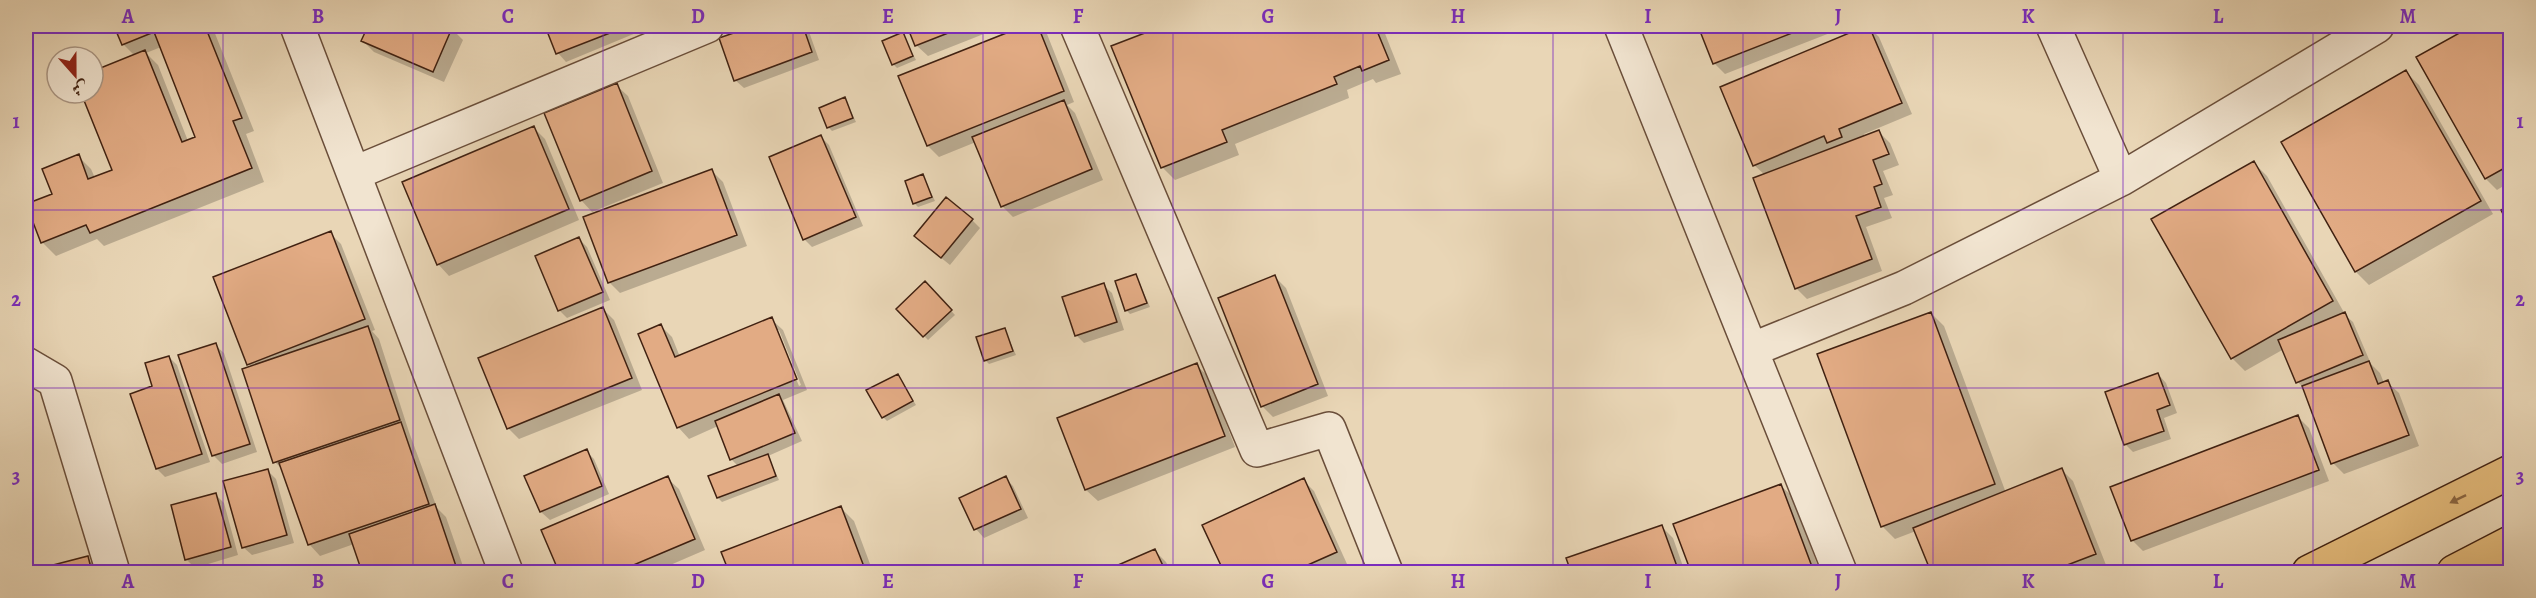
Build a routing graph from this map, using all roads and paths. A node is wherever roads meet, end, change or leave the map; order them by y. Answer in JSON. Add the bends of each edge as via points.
{"nodes":[{"id":1,"x":297,"y":26,"type":"edge"},
{"id":2,"x":707,"y":26,"type":"edge"},
{"id":3,"x":1077,"y":26,"type":"edge"},
{"id":4,"x":1621,"y":26,"type":"edge"},
{"id":5,"x":2053,"y":26,"type":"edge"},
{"id":6,"x":2377,"y":26,"type":"edge"},
{"id":7,"x":355,"y":173,"type":"junction"},
{"id":8,"x":2121,"y":179,"type":"junction"},
{"id":9,"x":1751,"y":350,"type":"junction"},
{"id":10,"x":26,"y":364,"type":"edge"},
{"id":11,"x":2511,"y":472,"type":"edge"},
{"id":12,"x":2511,"y":543,"type":"edge"},
{"id":13,"x":113,"y":573,"type":"edge"},
{"id":14,"x":506,"y":573,"type":"edge"},
{"id":15,"x":1386,"y":573,"type":"edge"},
{"id":16,"x":1840,"y":573,"type":"edge"},
{"id":17,"x":2309,"y":573,"type":"edge"},
{"id":18,"x":2454,"y":573,"type":"edge"}],
"edges":[{"from":1,"to":7,"type":"street"},
{"from":2,"to":7,"type":"street"},
{"from":3,"to":15,"type":"street","via":[[1257,450],[1329,429]]},
{"from":4,"to":9,"type":"street"},
{"from":5,"to":8,"type":"street"},
{"from":6,"to":8,"type":"street"},
{"from":7,"to":14,"type":"street"},
{"from":8,"to":9,"type":"street","via":[[1904,288]]},
{"from":9,"to":16,"type":"street"},
{"from":10,"to":13,"type":"street","via":[[55,381]]},
{"from":11,"to":17,"type":"main road","one_way":true},
{"from":12,"to":18,"type":"main road"}]}
